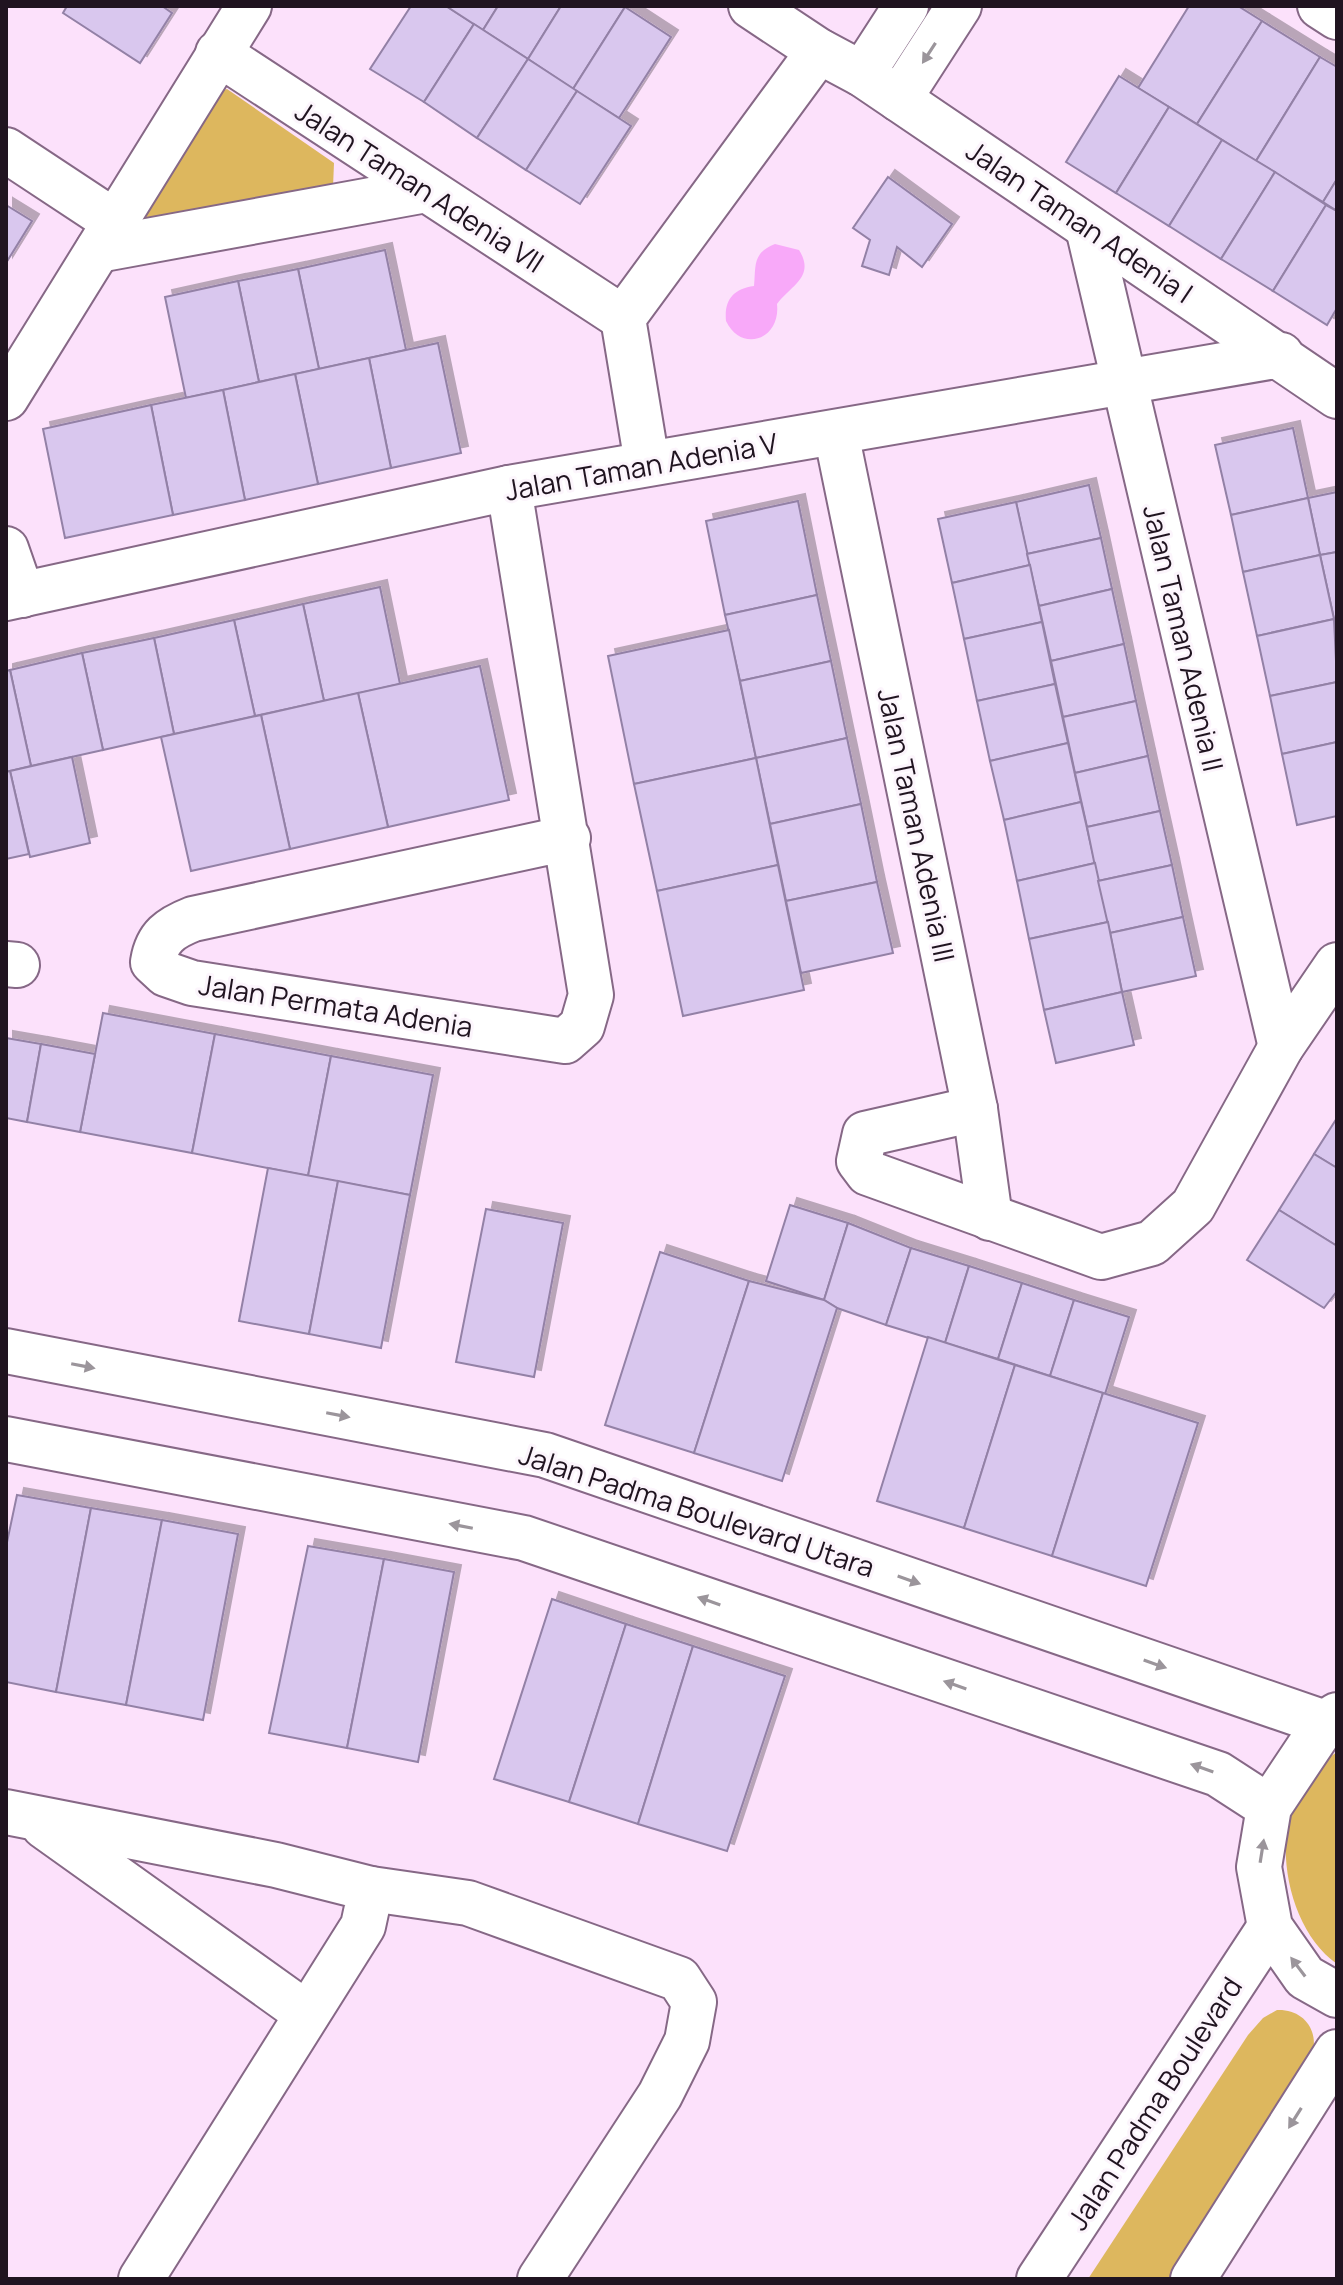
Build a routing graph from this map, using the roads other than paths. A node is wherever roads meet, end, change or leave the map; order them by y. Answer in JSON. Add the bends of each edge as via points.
{"nodes":[{"id":1,"x":249,"y":6,"type":"edge"},
{"id":2,"x":751,"y":6,"type":"edge"},
{"id":3,"x":906,"y":6,"type":"edge"},
{"id":4,"x":959,"y":6,"type":"edge"},
{"id":5,"x":1320,"y":6,"type":"edge"},
{"id":6,"x":1337,"y":17,"type":"edge"},
{"id":7,"x":819,"y":51,"type":"junction"},
{"id":8,"x":218,"y":53,"type":"junction"},
{"id":9,"x":862,"y":74,"type":"junction"},
{"id":10,"x":899,"y":99,"type":"junction"},
{"id":11,"x":6,"y":150,"type":"edge"},
{"id":12,"x":426,"y":190,"type":"junction"},
{"id":13,"x":1088,"y":228,"type":"junction"},
{"id":14,"x":106,"y":236,"type":"junction"},
{"id":15,"x":623,"y":318,"type":"junction"},
{"id":16,"x":1281,"y":355,"type":"junction"},
{"id":17,"x":1122,"y":380,"type":"junction"},
{"id":18,"x":1337,"y":396,"type":"edge"},
{"id":19,"x":6,"y":398,"type":"edge"},
{"id":20,"x":836,"y":433,"type":"junction"},
{"id":21,"x":647,"y":463,"type":"junction"},
{"id":22,"x":509,"y":488,"type":"junction"},
{"id":23,"x":6,"y":549,"type":"edge"},
{"id":24,"x":14,"y":596,"type":"edge"},
{"id":25,"x":568,"y":838,"type":"junction"},
{"id":26,"x":1337,"y":965,"type":"edge"},
{"id":27,"x":1281,"y":1047,"type":"junction"},
{"id":28,"x":975,"y":1109,"type":"junction"},
{"id":29,"x":990,"y":1218,"type":"junction"},
{"id":30,"x":6,"y":1351,"type":"edge"},
{"id":31,"x":6,"y":1439,"type":"edge"},
{"id":32,"x":1331,"y":1719,"type":"edge"},
{"id":33,"x":1269,"y":1807,"type":"junction"},
{"id":34,"x":19,"y":1815,"type":"edge"},
{"id":35,"x":371,"y":1889,"type":"junction"},
{"id":36,"x":1270,"y":1927,"type":"junction"},
{"id":37,"x":1337,"y":1995,"type":"edge"},
{"id":38,"x":307,"y":2014,"type":"junction"},
{"id":39,"x":1337,"y":2052,"type":"edge"},
{"id":40,"x":141,"y":2279,"type":"edge"},
{"id":41,"x":540,"y":2279,"type":"edge"},
{"id":42,"x":1039,"y":2279,"type":"edge"},
{"id":43,"x":1193,"y":2279,"type":"edge"}],
"edges":[{"from":1,"to":8,"type":"street"},
{"from":2,"to":7,"type":"street","name":"Jalan Taman Adenia I"},
{"from":3,"to":9,"type":"street"},
{"from":4,"to":10,"type":"street","one_way":true},
{"from":5,"to":6,"type":"street"},
{"from":7,"to":9,"type":"street","name":"Jalan Taman Adenia I"},
{"from":7,"to":15,"type":"street"},
{"from":8,"to":12,"type":"street","name":"Jalan Taman Adenia VII"},
{"from":8,"to":14,"type":"street"},
{"from":9,"to":10,"type":"street","name":"Jalan Taman Adenia I"},
{"from":10,"to":13,"type":"street","name":"Jalan Taman Adenia I"},
{"from":11,"to":14,"type":"street"},
{"from":12,"to":14,"type":"street"},
{"from":12,"to":15,"type":"street","name":"Jalan Taman Adenia VII"},
{"from":13,"to":16,"type":"street","name":"Jalan Taman Adenia I"},
{"from":13,"to":17,"type":"street","name":"Jalan Taman Adenia II"},
{"from":14,"to":19,"type":"street"},
{"from":15,"to":21,"type":"street"},
{"from":16,"to":17,"type":"street","name":"Jalan Taman Adenia V"},
{"from":16,"to":18,"type":"street","name":"Jalan Taman Adenia I"},
{"from":17,"to":20,"type":"street","name":"Jalan Taman Adenia V"},
{"from":17,"to":27,"type":"street","name":"Jalan Taman Adenia II"},
{"from":20,"to":21,"type":"street","name":"Jalan Taman Adenia V"},
{"from":20,"to":28,"type":"street","name":"Jalan Taman Adenia III"},
{"from":21,"to":22,"type":"street","name":"Jalan Taman Adenia V"},
{"from":22,"to":24,"type":"street","name":"Jalan Taman Adenia V"},
{"from":22,"to":25,"type":"street","name":"Jalan Permata Adenia"},
{"from":23,"to":24,"type":"street"},
{"from":25,"to":25,"type":"street","name":"Jalan Permata Adenia","via":[[591,995],[582,1026],[565,1041],[192,983],[166,974],[153,962],[156,944],[172,927],[193,919]]},
{"from":26,"to":27,"type":"street"},
{"from":27,"to":29,"type":"street","via":[[1193,1206],[1152,1243],[1101,1257]]},
{"from":28,"to":29,"type":"street","name":"Jalan Taman Adenia III"},
{"from":28,"to":29,"type":"street","via":[[865,1134],[859,1161],[868,1173]]},
{"from":30,"to":32,"type":"street","name":"Jalan Padma Boulevard Utara","one_way":true,"via":[[545,1455]]},
{"from":33,"to":31,"type":"street","one_way":true,"via":[[1218,1774],[524,1538]]},
{"from":32,"to":33,"type":"street"},
{"from":36,"to":33,"type":"street","one_way":true,"via":[[1259,1867]]},
{"from":34,"to":35,"type":"street"},
{"from":34,"to":38,"type":"street"},
{"from":35,"to":38,"type":"street","via":[[363,1926]]},
{"from":35,"to":41,"type":"street","via":[[468,1903],[679,1979],[694,2002],[687,2041],[660,2095]]},
{"from":37,"to":36,"type":"street","one_way":true,"via":[[1305,1977]]},
{"from":36,"to":42,"type":"street","name":"Jalan Padma Boulevard"},
{"from":38,"to":40,"type":"street"},
{"from":39,"to":43,"type":"street","one_way":true}]}
